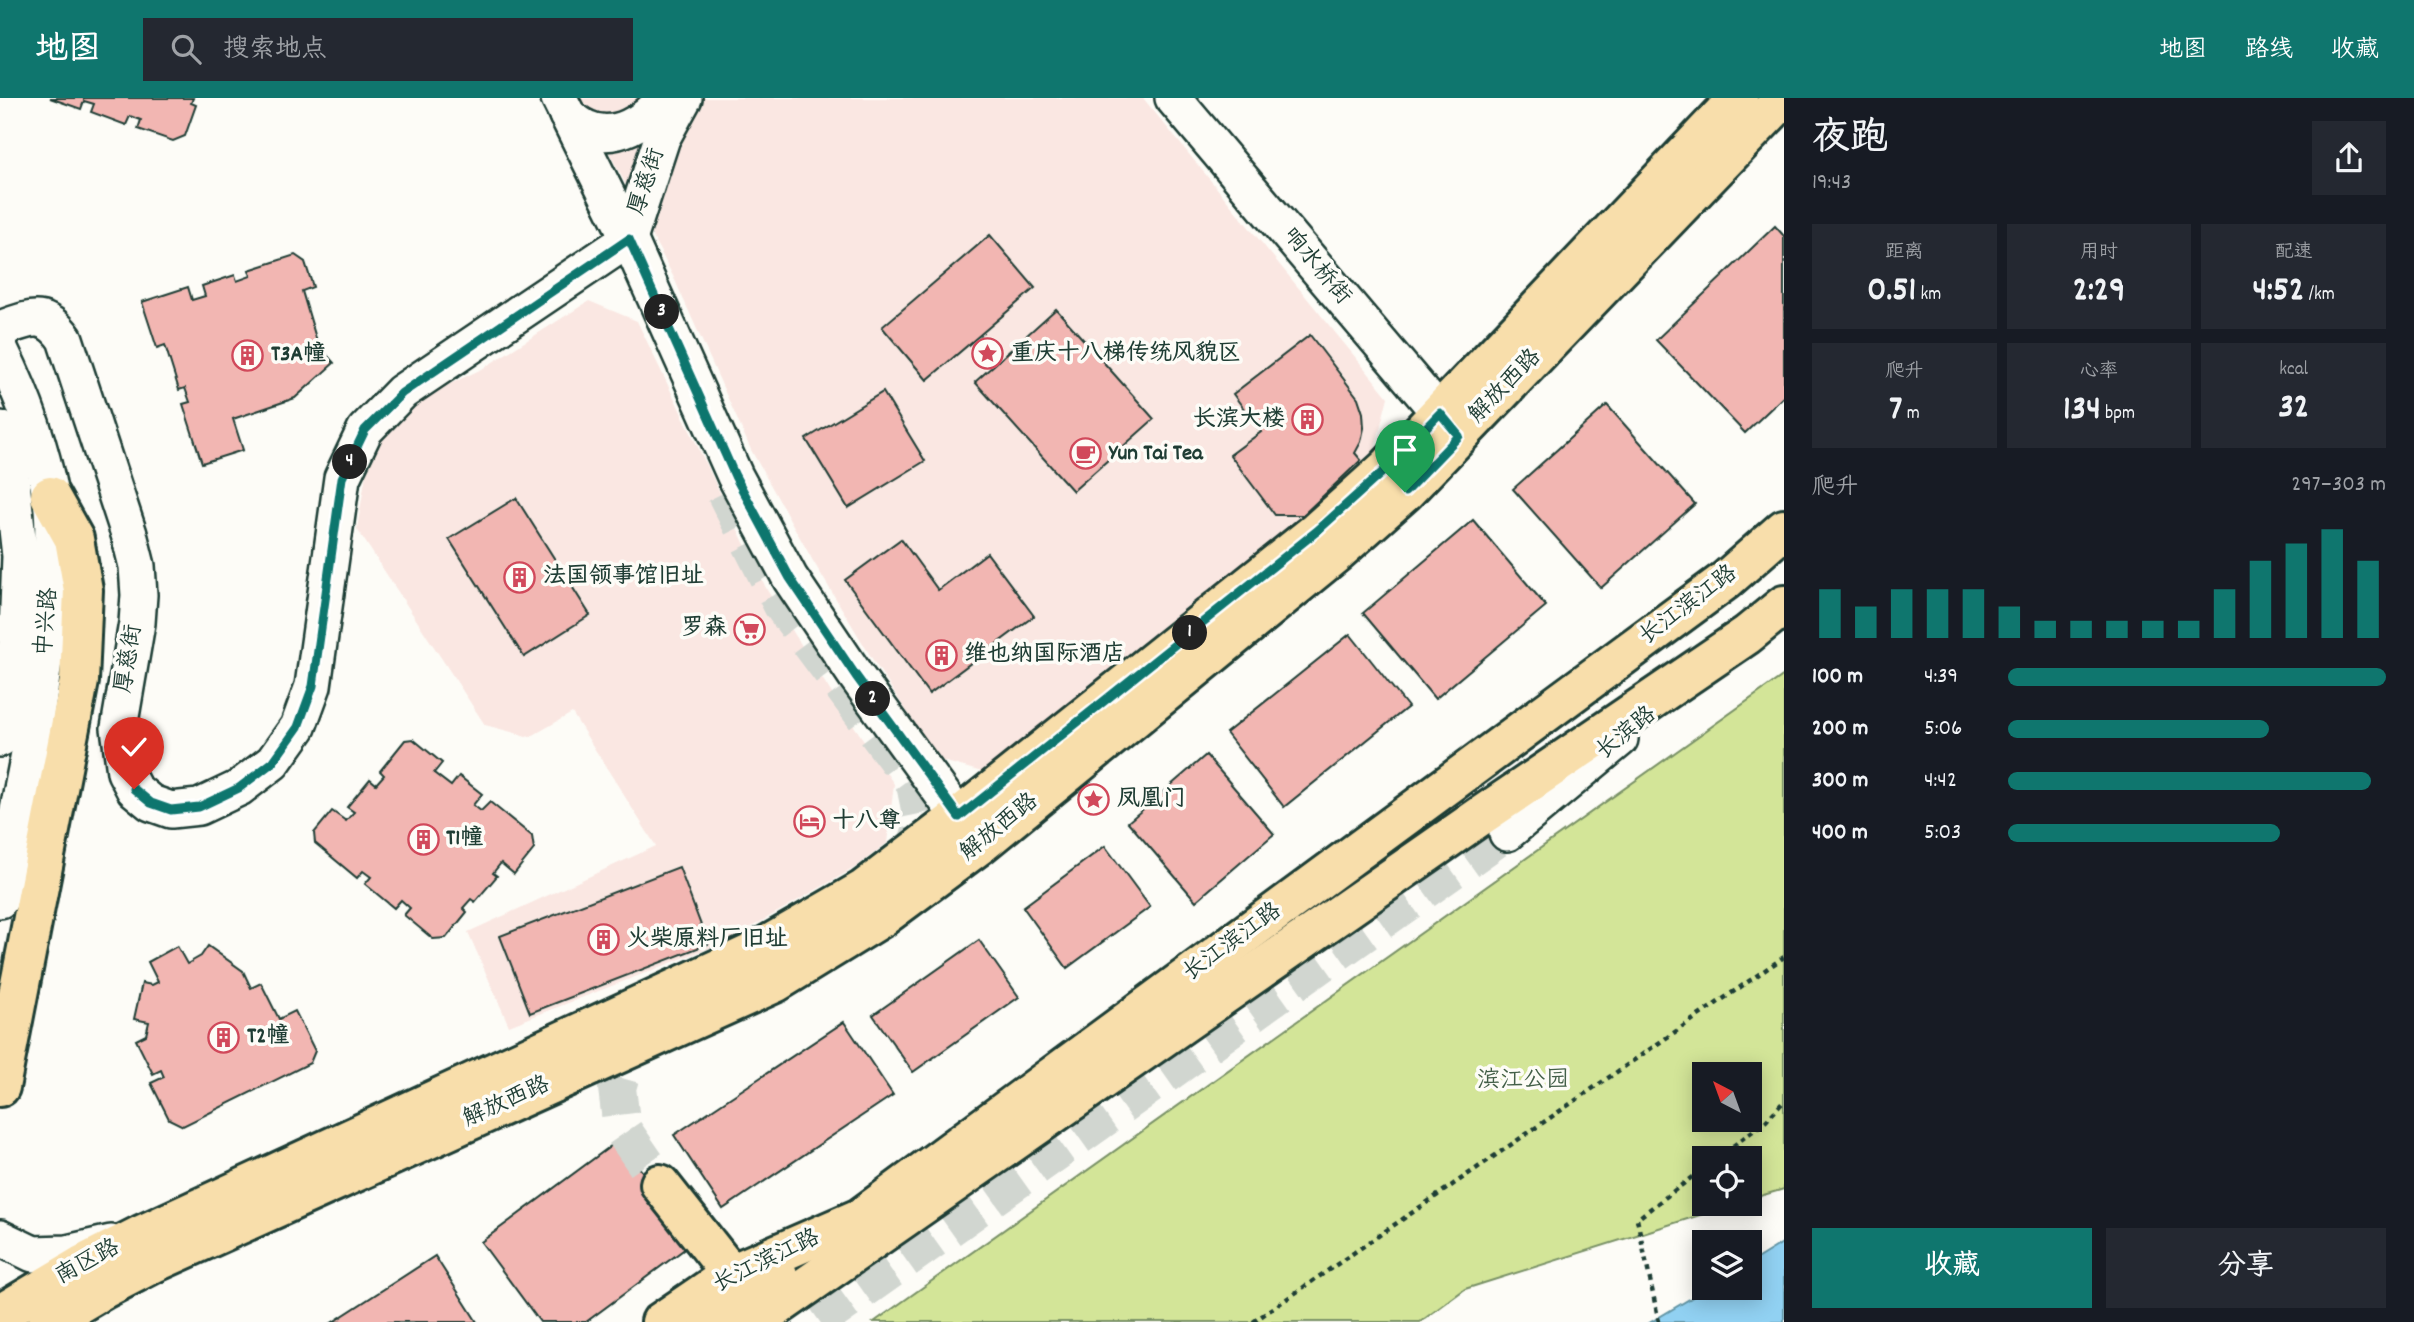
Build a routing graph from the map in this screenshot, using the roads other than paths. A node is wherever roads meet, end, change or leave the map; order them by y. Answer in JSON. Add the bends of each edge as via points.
{"nodes":[{"id":1,"x":664,"y":98,"type":"edge"},
{"id":2,"x":684,"y":98,"type":"edge"},
{"id":3,"x":1174,"y":98,"type":"edge"},
{"id":4,"x":1738,"y":98,"type":"edge"},
{"id":5,"x":1784,"y":98,"type":"edge"},
{"id":6,"x":563,"y":107,"type":"edge"},
{"id":7,"x":629,"y":239,"type":"junction"},
{"id":8,"x":0,"y":330,"type":"edge"},
{"id":9,"x":0,"y":349,"type":"edge"},
{"id":10,"x":1450,"y":424,"type":"junction"},
{"id":11,"x":0,"y":429,"type":"edge"},
{"id":12,"x":50,"y":496,"type":"junction"},
{"id":13,"x":1784,"y":529,"type":"edge"},
{"id":14,"x":1784,"y":604,"type":"edge"},
{"id":15,"x":1747,"y":635,"type":"junction"},
{"id":16,"x":0,"y":739,"type":"edge"},
{"id":17,"x":959,"y":817,"type":"junction"},
{"id":18,"x":1507,"y":833,"type":"tunnel mouth"},
{"id":19,"x":0,"y":900,"type":"edge"},
{"id":20,"x":0,"y":1087,"type":"edge"},
{"id":21,"x":660,"y":1184,"type":"tunnel mouth"},
{"id":22,"x":860,"y":1218,"type":"junction"},
{"id":23,"x":141,"y":1235,"type":"junction"},
{"id":24,"x":0,"y":1238,"type":"edge"},
{"id":25,"x":731,"y":1274,"type":"junction"},
{"id":26,"x":0,"y":1314,"type":"edge"},
{"id":27,"x":50,"y":1321,"type":"edge"},
{"id":28,"x":661,"y":1322,"type":"edge"},
{"id":29,"x":709,"y":1322,"type":"edge"},
{"id":30,"x":755,"y":1322,"type":"edge"}],
"edges":[{"from":1,"to":6,"type":"street","via":[[647,116],[622,131],[585,128]]},
{"from":2,"to":7,"type":"street","name":"厚慈街","via":[[662,138]]},
{"from":3,"to":10,"type":"street","name":"响水桥街"},
{"from":4,"to":10,"type":"main road","name":"解放西路"},
{"from":5,"to":10,"type":"main road","name":"解放西路"},
{"from":6,"to":7,"type":"street"},
{"from":7,"to":8,"type":"street","name":"厚慈街","via":[[402,393],[365,430],[342,478],[313,686],[298,727],[273,762],[239,788],[199,807],[171,810],[151,803],[134,789],[125,772],[119,728],[137,623],[137,566],[65,339],[46,320],[33,318]]},
{"from":7,"to":17,"type":"street","via":[[735,476],[790,578]]},
{"from":9,"to":12,"type":"street","name":"中兴路","via":[[22,394]]},
{"from":10,"to":17,"type":"main road","name":"解放西路","via":[[1386,469],[1317,531]]},
{"from":10,"to":27,"type":"main road","name":"解放西路","via":[[1405,492],[1335,554],[982,843],[881,918],[775,983],[154,1263]]},
{"from":11,"to":16,"type":"street","name":"中兴路","via":[[9,456],[20,556],[16,658]]},
{"from":12,"to":19,"type":"street","name":"中兴路","via":[[46,660]]},
{"from":12,"to":20,"type":"main road","via":[[74,538],[83,590],[79,681]]},
{"from":13,"to":22,"type":"main road","name":"长江滨江路","via":[[1726,580]]},
{"from":14,"to":15,"type":"main road","name":"长江滨江路"},
{"from":15,"to":18,"type":"street","name":"长滨路"},
{"from":15,"to":30,"type":"main road","name":"长江滨江路"},
{"from":17,"to":23,"type":"main road","name":"解放西路","via":[[863,890],[759,950]]},
{"from":21,"to":25,"type":"main road"},
{"from":22,"to":25,"type":"main road","name":"长江滨江路"},
{"from":22,"to":29,"type":"main road"},
{"from":23,"to":24,"type":"street","via":[[67,1253],[33,1254]]},
{"from":23,"to":26,"type":"main road","name":"南区路"},
{"from":25,"to":28,"type":"main road","name":"长江滨江路"}]}
